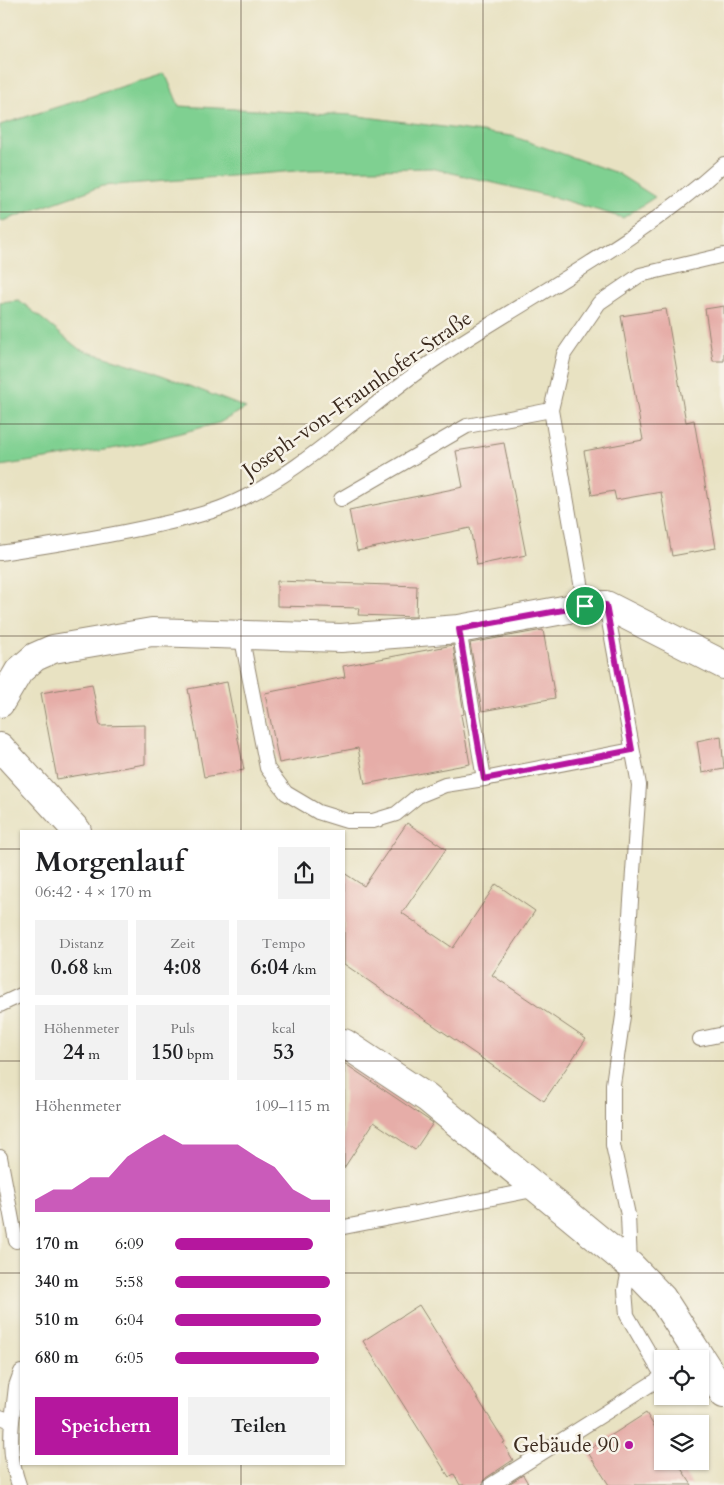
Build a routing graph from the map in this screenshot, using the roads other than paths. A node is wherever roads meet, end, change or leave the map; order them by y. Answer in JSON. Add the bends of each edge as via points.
{"nodes":[{"id":1,"x":724,"y":164,"type":"edge"},
{"id":2,"x":724,"y":255,"type":"edge"},
{"id":3,"x":552,"y":410,"type":"junction"},
{"id":4,"x":341,"y":499,"type":"dead end"},
{"id":5,"x":0,"y":552,"type":"edge"},
{"id":6,"x":596,"y":606,"type":"junction"},
{"id":7,"x":459,"y":629,"type":"junction"},
{"id":8,"x":241,"y":634,"type":"junction"},
{"id":9,"x":724,"y":665,"type":"edge"},
{"id":10,"x":0,"y":702,"type":"edge"},
{"id":11,"x":0,"y":747,"type":"edge"},
{"id":12,"x":632,"y":750,"type":"junction"},
{"id":13,"x":484,"y":779,"type":"junction"},
{"id":14,"x":76,"y":830,"type":"edge"},
{"id":15,"x":20,"y":995,"type":"edge"},
{"id":16,"x":0,"y":1005,"type":"edge"},
{"id":17,"x":724,"y":1034,"type":"edge"},
{"id":18,"x":700,"y":1039,"type":"dead end"},
{"id":19,"x":345,"y":1044,"type":"edge"},
{"id":20,"x":0,"y":1157,"type":"edge"},
{"id":21,"x":538,"y":1189,"type":"junction"},
{"id":22,"x":345,"y":1228,"type":"edge"},
{"id":23,"x":16,"y":1241,"type":"dead end"},
{"id":24,"x":630,"y":1265,"type":"junction"},
{"id":25,"x":654,"y":1362,"type":"edge"},
{"id":26,"x":20,"y":1375,"type":"edge"},
{"id":27,"x":654,"y":1381,"type":"edge"},
{"id":28,"x":724,"y":1394,"type":"edge"},
{"id":29,"x":6,"y":1419,"type":"edge"},
{"id":30,"x":19,"y":1485,"type":"edge"},
{"id":31,"x":491,"y":1485,"type":"edge"}],
"edges":[{"from":1,"to":5,"type":"lane","name":"Joseph-von-Fraunhofer-Straße","via":[[652,224],[438,358],[256,492],[224,507],[184,519],[69,543]]},
{"from":2,"to":3,"type":"lane","via":[[640,275],[599,303],[564,354]]},
{"from":3,"to":4,"type":"lane","via":[[467,426]]},
{"from":3,"to":6,"type":"lane"},
{"from":6,"to":7,"type":"street"},
{"from":6,"to":9,"type":"street"},
{"from":6,"to":12,"type":"lane"},
{"from":7,"to":8,"type":"street","via":[[341,638]]},
{"from":7,"to":13,"type":"lane"},
{"from":8,"to":10,"type":"street","via":[[152,632],[53,649],[35,657],[19,671]]},
{"from":8,"to":13,"type":"lane","via":[[267,768],[286,793],[328,815],[347,821],[373,821],[396,814],[418,796],[445,785]]},
{"from":11,"to":14,"type":"street"},
{"from":12,"to":13,"type":"lane"},
{"from":12,"to":24,"type":"lane","via":[[639,785],[623,1016],[612,1084],[613,1145],[628,1215]]},
{"from":15,"to":16,"type":"lane"},
{"from":17,"to":18,"type":"lane"},
{"from":19,"to":21,"type":"street","via":[[427,1098]]},
{"from":20,"to":23,"type":"lane"},
{"from":21,"to":22,"type":"lane"},
{"from":21,"to":24,"type":"street"},
{"from":24,"to":25,"type":"lane","via":[[625,1290],[626,1315]]},
{"from":24,"to":28,"type":"street","via":[[662,1298]]},
{"from":26,"to":29,"type":"lane"},
{"from":27,"to":31,"type":"lane"},
{"from":29,"to":30,"type":"lane"}]}
